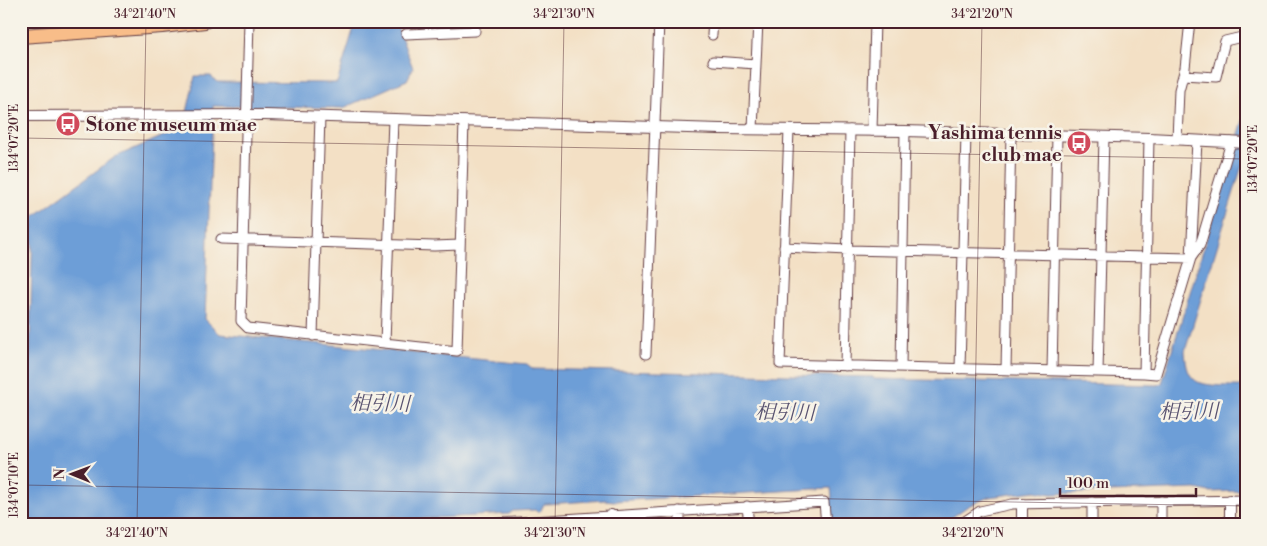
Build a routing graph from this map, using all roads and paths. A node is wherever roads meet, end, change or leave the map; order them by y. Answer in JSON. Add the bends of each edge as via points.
{"nodes":[{"id":1,"x":205,"y":21,"type":"edge"},
{"id":2,"x":249,"y":21,"type":"edge"},
{"id":3,"x":475,"y":21,"type":"edge"},
{"id":4,"x":659,"y":21,"type":"edge"},
{"id":5,"x":713,"y":21,"type":"edge"},
{"id":6,"x":758,"y":21,"type":"edge"},
{"id":7,"x":875,"y":21,"type":"edge"},
{"id":8,"x":1190,"y":21,"type":"edge"},
{"id":9,"x":190,"y":22,"type":"edge"},
{"id":10,"x":107,"y":25,"type":"edge"},
{"id":11,"x":406,"y":34,"type":"dead end"},
{"id":12,"x":712,"y":35,"type":"dead end"},
{"id":13,"x":21,"y":36,"type":"edge"},
{"id":14,"x":1246,"y":36,"type":"edge"},
{"id":15,"x":714,"y":61,"type":"dead end"},
{"id":16,"x":756,"y":64,"type":"junction"},
{"id":17,"x":1183,"y":75,"type":"junction"},
{"id":18,"x":247,"y":112,"type":"junction"},
{"id":19,"x":21,"y":116,"type":"edge"},
{"id":20,"x":320,"y":117,"type":"junction"},
{"id":21,"x":393,"y":119,"type":"junction"},
{"id":22,"x":464,"y":121,"type":"junction"},
{"id":23,"x":654,"y":127,"type":"junction"},
{"id":24,"x":753,"y":129,"type":"junction"},
{"id":25,"x":789,"y":130,"type":"junction"},
{"id":26,"x":850,"y":130,"type":"junction"},
{"id":27,"x":872,"y":131,"type":"junction"},
{"id":28,"x":906,"y":131,"type":"junction"},
{"id":29,"x":966,"y":133,"type":"junction"},
{"id":30,"x":1010,"y":134,"type":"junction"},
{"id":31,"x":1057,"y":136,"type":"junction"},
{"id":32,"x":1104,"y":137,"type":"junction"},
{"id":33,"x":1149,"y":138,"type":"junction"},
{"id":34,"x":1177,"y":139,"type":"junction"},
{"id":35,"x":1196,"y":140,"type":"junction"},
{"id":36,"x":1233,"y":142,"type":"junction"},
{"id":37,"x":1246,"y":143,"type":"edge"},
{"id":38,"x":220,"y":239,"type":"dead end"},
{"id":39,"x":243,"y":240,"type":"junction"},
{"id":40,"x":316,"y":242,"type":"junction"},
{"id":41,"x":389,"y":243,"type":"junction"},
{"id":42,"x":460,"y":245,"type":"junction"},
{"id":43,"x":784,"y":247,"type":"junction"},
{"id":44,"x":848,"y":250,"type":"junction"},
{"id":45,"x":903,"y":251,"type":"junction"},
{"id":46,"x":963,"y":252,"type":"junction"},
{"id":47,"x":1008,"y":253,"type":"junction"},
{"id":48,"x":1054,"y":255,"type":"junction"},
{"id":49,"x":1101,"y":256,"type":"junction"},
{"id":50,"x":1146,"y":257,"type":"junction"},
{"id":51,"x":1191,"y":258,"type":"junction"},
{"id":52,"x":313,"y":336,"type":"junction"},
{"id":53,"x":385,"y":343,"type":"junction"},
{"id":54,"x":646,"y":354,"type":"dead end"},
{"id":55,"x":845,"y":366,"type":"junction"},
{"id":56,"x":902,"y":367,"type":"junction"},
{"id":57,"x":960,"y":368,"type":"junction"},
{"id":58,"x":1006,"y":370,"type":"junction"},
{"id":59,"x":1052,"y":371,"type":"junction"},
{"id":60,"x":1098,"y":372,"type":"junction"},
{"id":61,"x":1144,"y":373,"type":"junction"},
{"id":62,"x":1230,"y":500,"type":"junction"},
{"id":63,"x":1246,"y":500,"type":"edge"},
{"id":64,"x":1161,"y":501,"type":"junction"},
{"id":65,"x":1092,"y":502,"type":"junction"},
{"id":66,"x":1022,"y":504,"type":"junction"},
{"id":67,"x":747,"y":506,"type":"junction"},
{"id":68,"x":679,"y":511,"type":"junction"},
{"id":69,"x":611,"y":520,"type":"edge"},
{"id":70,"x":541,"y":522,"type":"edge"},
{"id":71,"x":470,"y":525,"type":"edge"},
{"id":72,"x":681,"y":525,"type":"edge"},
{"id":73,"x":749,"y":525,"type":"edge"},
{"id":74,"x":826,"y":525,"type":"edge"},
{"id":75,"x":959,"y":525,"type":"edge"},
{"id":76,"x":1022,"y":525,"type":"edge"},
{"id":77,"x":1092,"y":525,"type":"edge"},
{"id":78,"x":1161,"y":525,"type":"edge"},
{"id":79,"x":1230,"y":525,"type":"edge"}],
"edges":[{"from":1,"to":9,"type":"main road"},
{"from":2,"to":18,"type":"street"},
{"from":3,"to":11,"type":"street","via":[[475,31]]},
{"from":4,"to":23,"type":"street"},
{"from":5,"to":12,"type":"street"},
{"from":6,"to":16,"type":"street"},
{"from":7,"to":27,"type":"street"},
{"from":8,"to":17,"type":"street"},
{"from":9,"to":10,"type":"main road","via":[[162,26]]},
{"from":10,"to":13,"type":"main road"},
{"from":14,"to":17,"type":"street","via":[[1225,41],[1216,77]]},
{"from":15,"to":16,"type":"street"},
{"from":16,"to":24,"type":"street"},
{"from":17,"to":34,"type":"street","via":[[1179,90]]},
{"from":18,"to":19,"type":"street"},
{"from":18,"to":20,"type":"street"},
{"from":18,"to":39,"type":"street"},
{"from":20,"to":21,"type":"street"},
{"from":20,"to":40,"type":"street"},
{"from":21,"to":22,"type":"street"},
{"from":21,"to":41,"type":"street"},
{"from":22,"to":23,"type":"street"},
{"from":22,"to":42,"type":"street"},
{"from":23,"to":24,"type":"street"},
{"from":23,"to":54,"type":"street"},
{"from":24,"to":25,"type":"street"},
{"from":25,"to":26,"type":"street"},
{"from":25,"to":43,"type":"street"},
{"from":26,"to":27,"type":"street"},
{"from":26,"to":44,"type":"street"},
{"from":27,"to":28,"type":"street"},
{"from":28,"to":29,"type":"street"},
{"from":28,"to":45,"type":"street"},
{"from":29,"to":30,"type":"street"},
{"from":29,"to":46,"type":"street"},
{"from":30,"to":31,"type":"street"},
{"from":30,"to":47,"type":"street"},
{"from":31,"to":32,"type":"street"},
{"from":31,"to":48,"type":"street"},
{"from":32,"to":33,"type":"street"},
{"from":32,"to":49,"type":"street"},
{"from":33,"to":34,"type":"street"},
{"from":33,"to":50,"type":"street"},
{"from":34,"to":35,"type":"street"},
{"from":35,"to":36,"type":"street"},
{"from":35,"to":51,"type":"street"},
{"from":36,"to":37,"type":"street"},
{"from":36,"to":51,"type":"street","via":[[1200,246]]},
{"from":38,"to":39,"type":"street"},
{"from":39,"to":40,"type":"street"},
{"from":39,"to":52,"type":"street","via":[[241,320],[248,328]]},
{"from":40,"to":41,"type":"street"},
{"from":40,"to":52,"type":"street"},
{"from":41,"to":42,"type":"street"},
{"from":41,"to":53,"type":"street"},
{"from":42,"to":53,"type":"street","via":[[457,351]]},
{"from":43,"to":44,"type":"street"},
{"from":43,"to":55,"type":"street","via":[[780,364]]},
{"from":44,"to":45,"type":"street"},
{"from":44,"to":55,"type":"street"},
{"from":45,"to":46,"type":"street"},
{"from":45,"to":56,"type":"street"},
{"from":46,"to":47,"type":"street"},
{"from":46,"to":57,"type":"street"},
{"from":47,"to":48,"type":"street"},
{"from":47,"to":58,"type":"street"},
{"from":48,"to":49,"type":"street"},
{"from":48,"to":59,"type":"street"},
{"from":49,"to":50,"type":"street"},
{"from":49,"to":60,"type":"street"},
{"from":50,"to":51,"type":"street"},
{"from":50,"to":61,"type":"street"},
{"from":51,"to":61,"type":"street","via":[[1156,374]]},
{"from":52,"to":53,"type":"street"},
{"from":55,"to":56,"type":"street"},
{"from":56,"to":57,"type":"street"},
{"from":57,"to":58,"type":"street"},
{"from":58,"to":59,"type":"street"},
{"from":59,"to":60,"type":"street"},
{"from":60,"to":61,"type":"street"},
{"from":62,"to":63,"type":"street"},
{"from":62,"to":64,"type":"street"},
{"from":62,"to":79,"type":"street"},
{"from":64,"to":65,"type":"street"},
{"from":64,"to":78,"type":"street"},
{"from":65,"to":66,"type":"street"},
{"from":65,"to":77,"type":"street"},
{"from":66,"to":75,"type":"street","via":[[980,510]]},
{"from":66,"to":76,"type":"street"},
{"from":67,"to":68,"type":"street"},
{"from":67,"to":73,"type":"street"},
{"from":67,"to":74,"type":"street","via":[[824,502]]},
{"from":68,"to":69,"type":"street"},
{"from":68,"to":72,"type":"street"},
{"from":69,"to":70,"type":"street"},
{"from":70,"to":71,"type":"street"}]}
